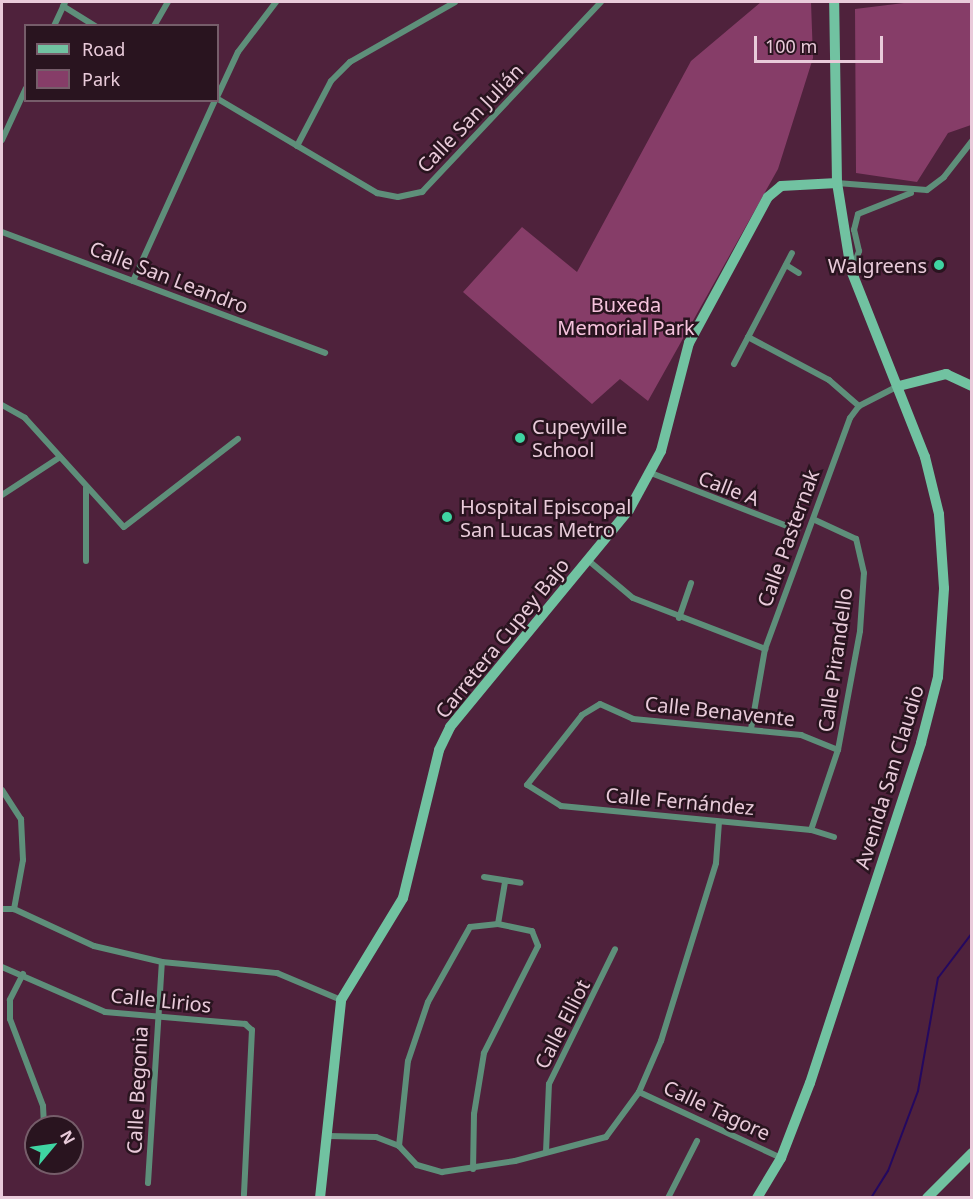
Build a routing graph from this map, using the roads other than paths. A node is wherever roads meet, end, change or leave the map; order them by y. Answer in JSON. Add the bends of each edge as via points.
{"nodes":[{"id":1,"x":168,"y":2,"type":"edge"},
{"id":2,"x":276,"y":2,"type":"edge"},
{"id":3,"x":455,"y":2,"type":"edge"},
{"id":4,"x":601,"y":2,"type":"edge"},
{"id":5,"x":834,"y":2,"type":"edge"},
{"id":6,"x":64,"y":4,"type":"edge"},
{"id":7,"x":55,"y":24,"type":"edge"},
{"id":8,"x":92,"y":24,"type":"edge"},
{"id":9,"x":155,"y":24,"type":"edge"},
{"id":10,"x":24,"y":92,"type":"edge"},
{"id":11,"x":219,"y":94,"type":"edge"},
{"id":12,"x":219,"y":99,"type":"edge"},
{"id":13,"x":215,"y":102,"type":"edge"},
{"id":14,"x":2,"y":140,"type":"edge"},
{"id":15,"x":972,"y":141,"type":"edge"},
{"id":16,"x":297,"y":146,"type":"junction"},
{"id":17,"x":837,"y":183,"type":"junction"},
{"id":18,"x":912,"y":192,"type":"junction"},
{"id":19,"x":2,"y":232,"type":"edge"},
{"id":20,"x":792,"y":253,"type":"dead end"},
{"id":21,"x":786,"y":265,"type":"junction"},
{"id":22,"x":851,"y":270,"type":"junction"},
{"id":23,"x":799,"y":273,"type":"dead end"},
{"id":24,"x":133,"y":281,"type":"junction"},
{"id":25,"x":748,"y":337,"type":"junction"},
{"id":26,"x":325,"y":353,"type":"dead end"},
{"id":27,"x":734,"y":364,"type":"dead end"},
{"id":28,"x":899,"y":386,"type":"junction"},
{"id":29,"x":972,"y":386,"type":"edge"},
{"id":30,"x":2,"y":405,"type":"edge"},
{"id":31,"x":859,"y":406,"type":"junction"},
{"id":32,"x":238,"y":439,"type":"dead end"},
{"id":33,"x":60,"y":458,"type":"junction"},
{"id":34,"x":651,"y":473,"type":"junction"},
{"id":35,"x":86,"y":488,"type":"junction"},
{"id":36,"x":2,"y":495,"type":"edge"},
{"id":37,"x":813,"y":519,"type":"junction"},
{"id":38,"x":797,"y":530,"type":"dead end"},
{"id":39,"x":86,"y":561,"type":"dead end"},
{"id":40,"x":589,"y":561,"type":"junction"},
{"id":41,"x":691,"y":583,"type":"dead end"},
{"id":42,"x":679,"y":618,"type":"junction"},
{"id":43,"x":765,"y":650,"type":"junction"},
{"id":44,"x":751,"y":729,"type":"junction"},
{"id":45,"x":838,"y":750,"type":"junction"},
{"id":46,"x":527,"y":785,"type":"joint"},
{"id":47,"x":2,"y":790,"type":"edge"},
{"id":48,"x":719,"y":822,"type":"junction"},
{"id":49,"x":811,"y":830,"type":"junction"},
{"id":50,"x":834,"y":837,"type":"dead end"},
{"id":51,"x":484,"y":877,"type":"dead end"},
{"id":52,"x":505,"y":882,"type":"junction"},
{"id":53,"x":521,"y":883,"type":"dead end"},
{"id":54,"x":2,"y":909,"type":"edge"},
{"id":55,"x":14,"y":909,"type":"junction"},
{"id":56,"x":498,"y":924,"type":"junction"},
{"id":57,"x":615,"y":949,"type":"dead end"},
{"id":58,"x":162,"y":962,"type":"junction"},
{"id":59,"x":2,"y":967,"type":"edge"},
{"id":60,"x":23,"y":974,"type":"junction"},
{"id":61,"x":341,"y":1000,"type":"junction"},
{"id":62,"x":158,"y":1019,"type":"junction"},
{"id":63,"x":639,"y":1092,"type":"junction"},
{"id":64,"x":43,"y":1115,"type":"edge"},
{"id":65,"x":328,"y":1136,"type":"junction"},
{"id":66,"x":697,"y":1141,"type":"dead end"},
{"id":67,"x":399,"y":1146,"type":"junction"},
{"id":68,"x":546,"y":1152,"type":"junction"},
{"id":69,"x":972,"y":1153,"type":"edge"},
{"id":70,"x":781,"y":1158,"type":"junction"},
{"id":71,"x":473,"y":1169,"type":"junction"},
{"id":72,"x":148,"y":1183,"type":"dead end"},
{"id":73,"x":244,"y":1195,"type":"dead end"},
{"id":74,"x":320,"y":1197,"type":"edge"},
{"id":75,"x":668,"y":1197,"type":"edge"},
{"id":76,"x":757,"y":1197,"type":"edge"},
{"id":77,"x":927,"y":1197,"type":"edge"}],
"edges":[{"from":1,"to":9,"type":"street"},
{"from":2,"to":11,"type":"street","via":[[238,52]]},
{"from":3,"to":16,"type":"street","via":[[350,62],[331,81]]},
{"from":4,"to":16,"type":"street","name":"Calle San Julián","via":[[422,192],[398,197],[377,193]]},
{"from":5,"to":17,"type":"street","name":"Avenida San Claudio"},
{"from":6,"to":7,"type":"street"},
{"from":6,"to":8,"type":"street"},
{"from":10,"to":14,"type":"street"},
{"from":12,"to":16,"type":"street","name":"Calle San Julián"},
{"from":13,"to":24,"type":"street"},
{"from":15,"to":18,"type":"street","via":[[944,177]]},
{"from":17,"to":18,"type":"street","via":[[873,182]]},
{"from":17,"to":22,"type":"street","name":"Avenida San Claudio"},
{"from":17,"to":34,"type":"street","name":"Carretera Cupey Bajo","via":[[781,186],[768,197],[689,343]]},
{"from":18,"to":22,"type":"street","via":[[858,214],[854,230],[859,251]]},
{"from":19,"to":24,"type":"street","name":"Calle San Leandro"},
{"from":20,"to":21,"type":"street"},
{"from":21,"to":23,"type":"street"},
{"from":21,"to":25,"type":"street"},
{"from":22,"to":28,"type":"street","name":"Avenida San Claudio"},
{"from":24,"to":26,"type":"street","name":"Calle San Leandro"},
{"from":25,"to":27,"type":"street"},
{"from":25,"to":31,"type":"street","via":[[829,380]]},
{"from":28,"to":29,"type":"street","via":[[946,374]]},
{"from":28,"to":31,"type":"street"},
{"from":28,"to":70,"type":"street","name":"Avenida San Claudio","via":[[939,514],[944,588],[938,677],[814,1072]]},
{"from":30,"to":33,"type":"street","via":[[25,418]]},
{"from":31,"to":37,"type":"street","name":"Calle Pasternak"},
{"from":32,"to":35,"type":"street","via":[[124,527]]},
{"from":33,"to":35,"type":"street"},
{"from":33,"to":36,"type":"street"},
{"from":34,"to":38,"type":"street","name":"Calle A"},
{"from":34,"to":40,"type":"street","name":"Carretera Cupey Bajo"},
{"from":35,"to":39,"type":"street"},
{"from":37,"to":43,"type":"street","name":"Calle Pasternak"},
{"from":37,"to":45,"type":"street","name":"Calle Pirandello","via":[[856,538],[864,573],[860,631]]},
{"from":40,"to":42,"type":"street","via":[[633,598]]},
{"from":40,"to":61,"type":"street","name":"Carretera Cupey Bajo","via":[[450,727],[440,750],[403,898]]},
{"from":41,"to":42,"type":"street"},
{"from":42,"to":43,"type":"street"},
{"from":43,"to":44,"type":"street","name":"Calle Pasternak"},
{"from":44,"to":45,"type":"street","name":"Calle Benavente","via":[[801,735]]},
{"from":44,"to":46,"type":"street","name":"Calle Benavente","via":[[633,719],[600,704],[582,715]]},
{"from":45,"to":49,"type":"street","name":"Calle Pirandello"},
{"from":46,"to":48,"type":"street","name":"Calle Fernández","via":[[561,806]]},
{"from":47,"to":55,"type":"street","via":[[21,819],[23,860]]},
{"from":48,"to":49,"type":"street","name":"Calle Fernández"},
{"from":48,"to":63,"type":"street","via":[[716,863]]},
{"from":49,"to":50,"type":"street","name":"Calle Fernández"},
{"from":51,"to":52,"type":"street"},
{"from":52,"to":53,"type":"street"},
{"from":52,"to":56,"type":"street"},
{"from":54,"to":55,"type":"street"},
{"from":55,"to":58,"type":"street","via":[[94,946]]},
{"from":56,"to":67,"type":"street","via":[[470,927],[428,1002],[408,1061]]},
{"from":56,"to":71,"type":"street","via":[[532,931],[538,946],[484,1053]]},
{"from":57,"to":68,"type":"street","name":"Calle Elliot","via":[[549,1084]]},
{"from":58,"to":61,"type":"street","via":[[277,973]]},
{"from":58,"to":62,"type":"street","name":"Calle Begonia"},
{"from":59,"to":60,"type":"street","name":"Calle Lirios"},
{"from":60,"to":62,"type":"street","name":"Calle Lirios","via":[[105,1012]]},
{"from":60,"to":64,"type":"street","via":[[10,1000],[10,1019]]},
{"from":61,"to":65,"type":"street","name":"Carretera Cupey Bajo"},
{"from":62,"to":72,"type":"street","name":"Calle Begonia"},
{"from":62,"to":73,"type":"street","name":"Calle Lirios","via":[[245,1024],[252,1030]]},
{"from":63,"to":68,"type":"street","via":[[606,1137]]},
{"from":63,"to":70,"type":"street","name":"Calle Tagore"},
{"from":65,"to":67,"type":"street","via":[[376,1137]]},
{"from":65,"to":74,"type":"street","name":"Carretera Cupey Bajo"},
{"from":66,"to":75,"type":"street"},
{"from":67,"to":71,"type":"street","via":[[417,1165],[442,1172]]},
{"from":68,"to":71,"type":"street"},
{"from":69,"to":77,"type":"street"},
{"from":70,"to":76,"type":"street","name":"Avenida San Claudio"}]}
